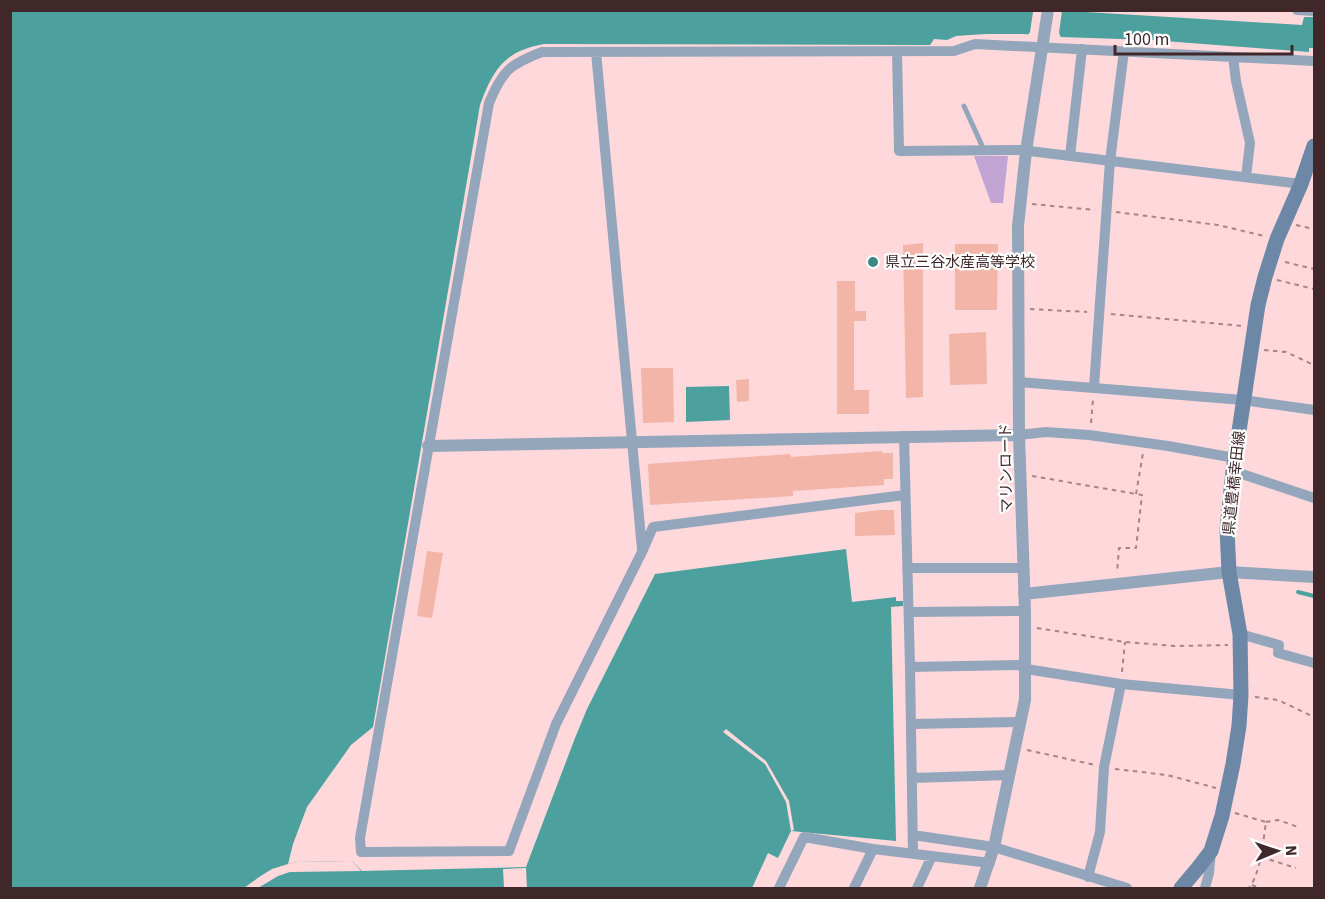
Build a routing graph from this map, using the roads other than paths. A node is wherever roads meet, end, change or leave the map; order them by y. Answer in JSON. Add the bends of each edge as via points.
{"nodes":[{"id":1,"x":1048,"y":10,"type":"edge"},
{"id":2,"x":1297,"y":10,"type":"edge"},
{"id":3,"x":1314,"y":11,"type":"edge"},
{"id":4,"x":1043,"y":45,"type":"junction"},
{"id":5,"x":1082,"y":49,"type":"junction"},
{"id":6,"x":897,"y":51,"type":"junction"},
{"id":7,"x":1124,"y":51,"type":"junction"},
{"id":8,"x":596,"y":52,"type":"junction"},
{"id":9,"x":1233,"y":57,"type":"junction"},
{"id":10,"x":1314,"y":61,"type":"edge"},
{"id":11,"x":964,"y":106,"type":"dead end"},
{"id":12,"x":1314,"y":146,"type":"edge"},
{"id":13,"x":984,"y":150,"type":"junction"},
{"id":14,"x":1026,"y":152,"type":"junction"},
{"id":15,"x":1070,"y":156,"type":"junction"},
{"id":16,"x":1110,"y":161,"type":"junction"},
{"id":17,"x":1246,"y":177,"type":"junction"},
{"id":18,"x":1300,"y":184,"type":"junction"},
{"id":19,"x":1019,"y":382,"type":"junction"},
{"id":20,"x":1094,"y":387,"type":"junction"},
{"id":21,"x":1243,"y":400,"type":"junction"},
{"id":22,"x":1314,"y":410,"type":"edge"},
{"id":23,"x":1019,"y":435,"type":"junction"},
{"id":24,"x":904,"y":436,"type":"junction"},
{"id":25,"x":632,"y":443,"type":"junction"},
{"id":26,"x":428,"y":446,"type":"junction"},
{"id":27,"x":1234,"y":464,"type":"junction"},
{"id":28,"x":905,"y":495,"type":"junction"},
{"id":29,"x":1314,"y":498,"type":"edge"},
{"id":30,"x":642,"y":552,"type":"junction"},
{"id":31,"x":908,"y":568,"type":"junction"},
{"id":32,"x":1023,"y":568,"type":"junction"},
{"id":33,"x":1229,"y":572,"type":"junction"},
{"id":34,"x":1314,"y":577,"type":"edge"},
{"id":35,"x":1024,"y":594,"type":"junction"},
{"id":36,"x":1025,"y":611,"type":"junction"},
{"id":37,"x":909,"y":612,"type":"junction"},
{"id":38,"x":1240,"y":640,"type":"junction"},
{"id":39,"x":1314,"y":663,"type":"edge"},
{"id":40,"x":1025,"y":667,"type":"junction"},
{"id":41,"x":910,"y":668,"type":"junction"},
{"id":42,"x":1121,"y":684,"type":"junction"},
{"id":43,"x":1241,"y":695,"type":"junction"},
{"id":44,"x":1020,"y":722,"type":"junction"},
{"id":45,"x":911,"y":724,"type":"junction"},
{"id":46,"x":1009,"y":775,"type":"junction"},
{"id":47,"x":912,"y":778,"type":"junction"},
{"id":48,"x":913,"y":835,"type":"junction"},
{"id":49,"x":994,"y":847,"type":"junction"},
{"id":50,"x":873,"y":849,"type":"junction"},
{"id":51,"x":1211,"y":850,"type":"junction"},
{"id":52,"x":913,"y":854,"type":"junction"},
{"id":53,"x":932,"y":856,"type":"junction"},
{"id":54,"x":990,"y":863,"type":"junction"},
{"id":55,"x":1088,"y":877,"type":"junction"},
{"id":56,"x":779,"y":888,"type":"edge"},
{"id":57,"x":854,"y":888,"type":"edge"},
{"id":58,"x":917,"y":888,"type":"edge"},
{"id":59,"x":980,"y":888,"type":"edge"},
{"id":60,"x":1127,"y":888,"type":"edge"},
{"id":61,"x":1181,"y":888,"type":"edge"},
{"id":62,"x":1205,"y":888,"type":"edge"}],
"edges":[{"from":1,"to":4,"type":"street","name":"マリンロード"},
{"from":2,"to":3,"type":"street"},
{"from":4,"to":5,"type":"street"},
{"from":4,"to":6,"type":"street","via":[[975,44],[954,51]]},
{"from":4,"to":14,"type":"street","name":"マリンロード"},
{"from":5,"to":7,"type":"street"},
{"from":5,"to":15,"type":"street"},
{"from":6,"to":8,"type":"street"},
{"from":6,"to":13,"type":"street","via":[[899,151]]},
{"from":7,"to":9,"type":"street"},
{"from":7,"to":16,"type":"street"},
{"from":8,"to":25,"type":"street"},
{"from":8,"to":26,"type":"street","via":[[542,52],[521,60],[497,82],[489,103]]},
{"from":9,"to":10,"type":"street"},
{"from":9,"to":17,"type":"street","via":[[1250,143]]},
{"from":11,"to":13,"type":"lane"},
{"from":12,"to":18,"type":"main road","name":"県道豊橋幸田線"},
{"from":13,"to":14,"type":"street"},
{"from":14,"to":15,"type":"street"},
{"from":14,"to":19,"type":"street","name":"マリンロード","via":[[1018,226]]},
{"from":15,"to":16,"type":"street"},
{"from":16,"to":17,"type":"street"},
{"from":16,"to":20,"type":"street"},
{"from":17,"to":18,"type":"street"},
{"from":18,"to":21,"type":"main road","name":"県道豊橋幸田線","via":[[1270,258],[1258,305]]},
{"from":19,"to":20,"type":"street"},
{"from":19,"to":23,"type":"street","name":"マリンロード"},
{"from":20,"to":21,"type":"street"},
{"from":21,"to":22,"type":"street"},
{"from":21,"to":27,"type":"main road","name":"県道豊橋幸田線"},
{"from":23,"to":24,"type":"street"},
{"from":23,"to":27,"type":"street","via":[[1089,435],[1145,443]]},
{"from":23,"to":32,"type":"street","name":"マリンロード"},
{"from":24,"to":25,"type":"street"},
{"from":24,"to":28,"type":"street"},
{"from":25,"to":26,"type":"street"},
{"from":25,"to":30,"type":"street"},
{"from":26,"to":30,"type":"street","via":[[360,838],[361,852],[509,851],[556,724]]},
{"from":27,"to":29,"type":"street"},
{"from":27,"to":33,"type":"main road","name":"県道豊橋幸田線","via":[[1227,529]]},
{"from":28,"to":30,"type":"street","via":[[653,527]]},
{"from":28,"to":31,"type":"street"},
{"from":31,"to":32,"type":"street"},
{"from":31,"to":37,"type":"street"},
{"from":32,"to":35,"type":"street","name":"マリンロード"},
{"from":33,"to":34,"type":"street"},
{"from":33,"to":35,"type":"street"},
{"from":33,"to":38,"type":"main road","name":"県道豊橋幸田線"},
{"from":35,"to":36,"type":"street","name":"マリンロード"},
{"from":36,"to":37,"type":"street"},
{"from":36,"to":40,"type":"street","name":"マリンロード"},
{"from":37,"to":41,"type":"street"},
{"from":38,"to":39,"type":"street","via":[[1279,645],[1278,653]]},
{"from":38,"to":43,"type":"main road","name":"県道豊橋幸田線"},
{"from":40,"to":41,"type":"street"},
{"from":40,"to":42,"type":"street"},
{"from":40,"to":44,"type":"street","name":"マリンロード"},
{"from":41,"to":45,"type":"street"},
{"from":42,"to":43,"type":"street"},
{"from":42,"to":55,"type":"street","via":[[1104,767],[1100,832]]},
{"from":43,"to":51,"type":"main road","name":"県道豊橋幸田線","via":[[1227,791]]},
{"from":44,"to":45,"type":"street"},
{"from":44,"to":46,"type":"street","name":"マリンロード"},
{"from":45,"to":47,"type":"street"},
{"from":46,"to":47,"type":"street"},
{"from":46,"to":49,"type":"street","name":"マリンロード"},
{"from":47,"to":48,"type":"street"},
{"from":48,"to":49,"type":"street"},
{"from":48,"to":52,"type":"street"},
{"from":49,"to":54,"type":"street","name":"マリンロード"},
{"from":49,"to":55,"type":"street"},
{"from":50,"to":52,"type":"street"},
{"from":50,"to":56,"type":"street","via":[[804,837]]},
{"from":50,"to":57,"type":"street"},
{"from":51,"to":61,"type":"main road","name":"県道豊橋幸田線"},
{"from":51,"to":62,"type":"street"},
{"from":52,"to":53,"type":"street"},
{"from":53,"to":54,"type":"street"},
{"from":53,"to":58,"type":"street"},
{"from":54,"to":59,"type":"street","name":"マリンロード"},
{"from":55,"to":60,"type":"street"}]}
